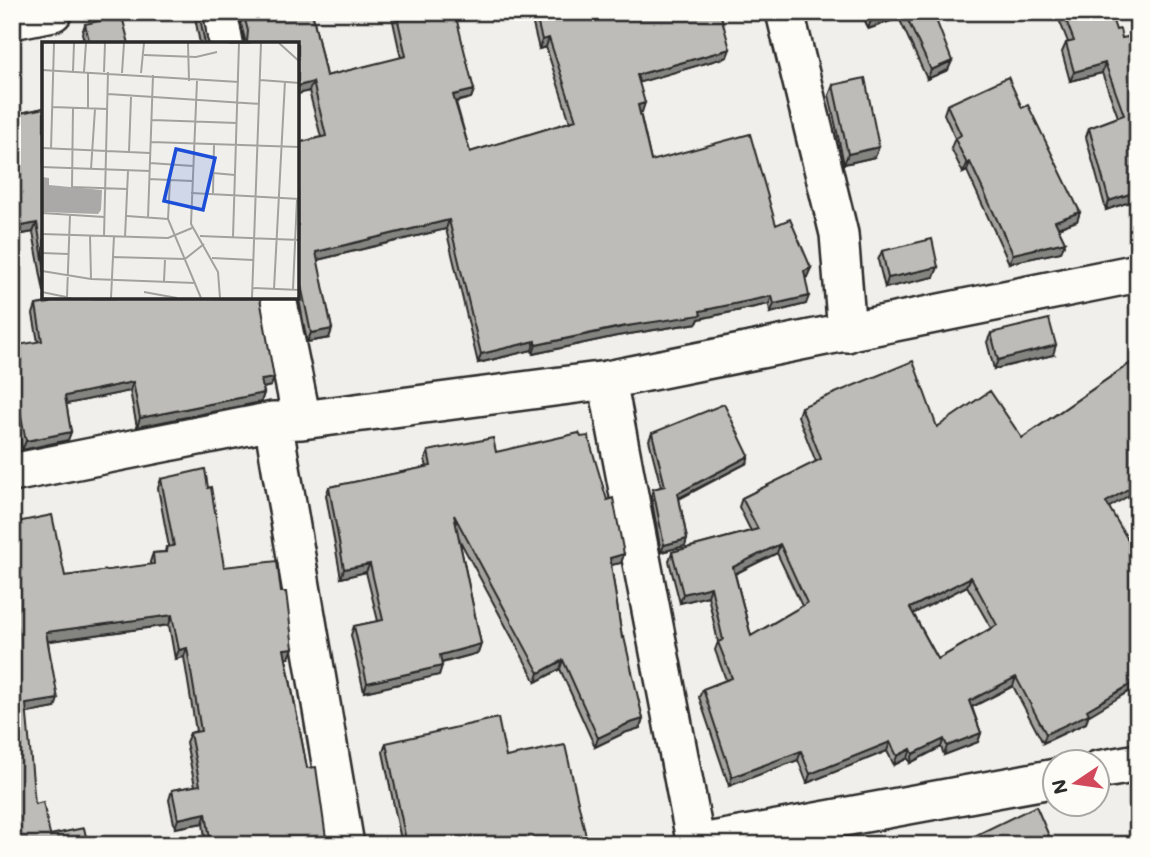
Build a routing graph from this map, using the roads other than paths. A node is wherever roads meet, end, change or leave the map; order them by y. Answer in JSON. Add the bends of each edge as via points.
{"nodes":[{"id":1,"x":53,"y":12,"type":"edge"},
{"id":2,"x":218,"y":12,"type":"edge"},
{"id":3,"x":785,"y":12,"type":"edge"},
{"id":4,"x":12,"y":20,"type":"edge"},
{"id":5,"x":225,"y":42,"type":"edge"},
{"id":6,"x":1138,"y":273,"type":"edge"},
{"id":7,"x":276,"y":299,"type":"edge"},
{"id":8,"x":847,"y":333,"type":"junction"},
{"id":9,"x":607,"y":380,"type":"junction"},
{"id":10,"x":288,"y":420,"type":"junction"},
{"id":11,"x":12,"y":473,"type":"edge"},
{"id":12,"x":1138,"y":763,"type":"edge"},
{"id":13,"x":1112,"y":767,"type":"edge"},
{"id":14,"x":1042,"y":780,"type":"edge"},
{"id":15,"x":696,"y":844,"type":"edge"},
{"id":16,"x":345,"y":845,"type":"edge"}],
"edges":[{"from":1,"to":4,"type":"street"},
{"from":2,"to":5,"type":"street"},
{"from":3,"to":8,"type":"street","via":[[839,234]]},
{"from":6,"to":8,"type":"street"},
{"from":7,"to":10,"type":"street"},
{"from":8,"to":9,"type":"street"},
{"from":9,"to":10,"type":"street"},
{"from":9,"to":15,"type":"street"},
{"from":10,"to":11,"type":"street"},
{"from":10,"to":16,"type":"street"},
{"from":12,"to":13,"type":"street"},
{"from":14,"to":15,"type":"street"}]}
